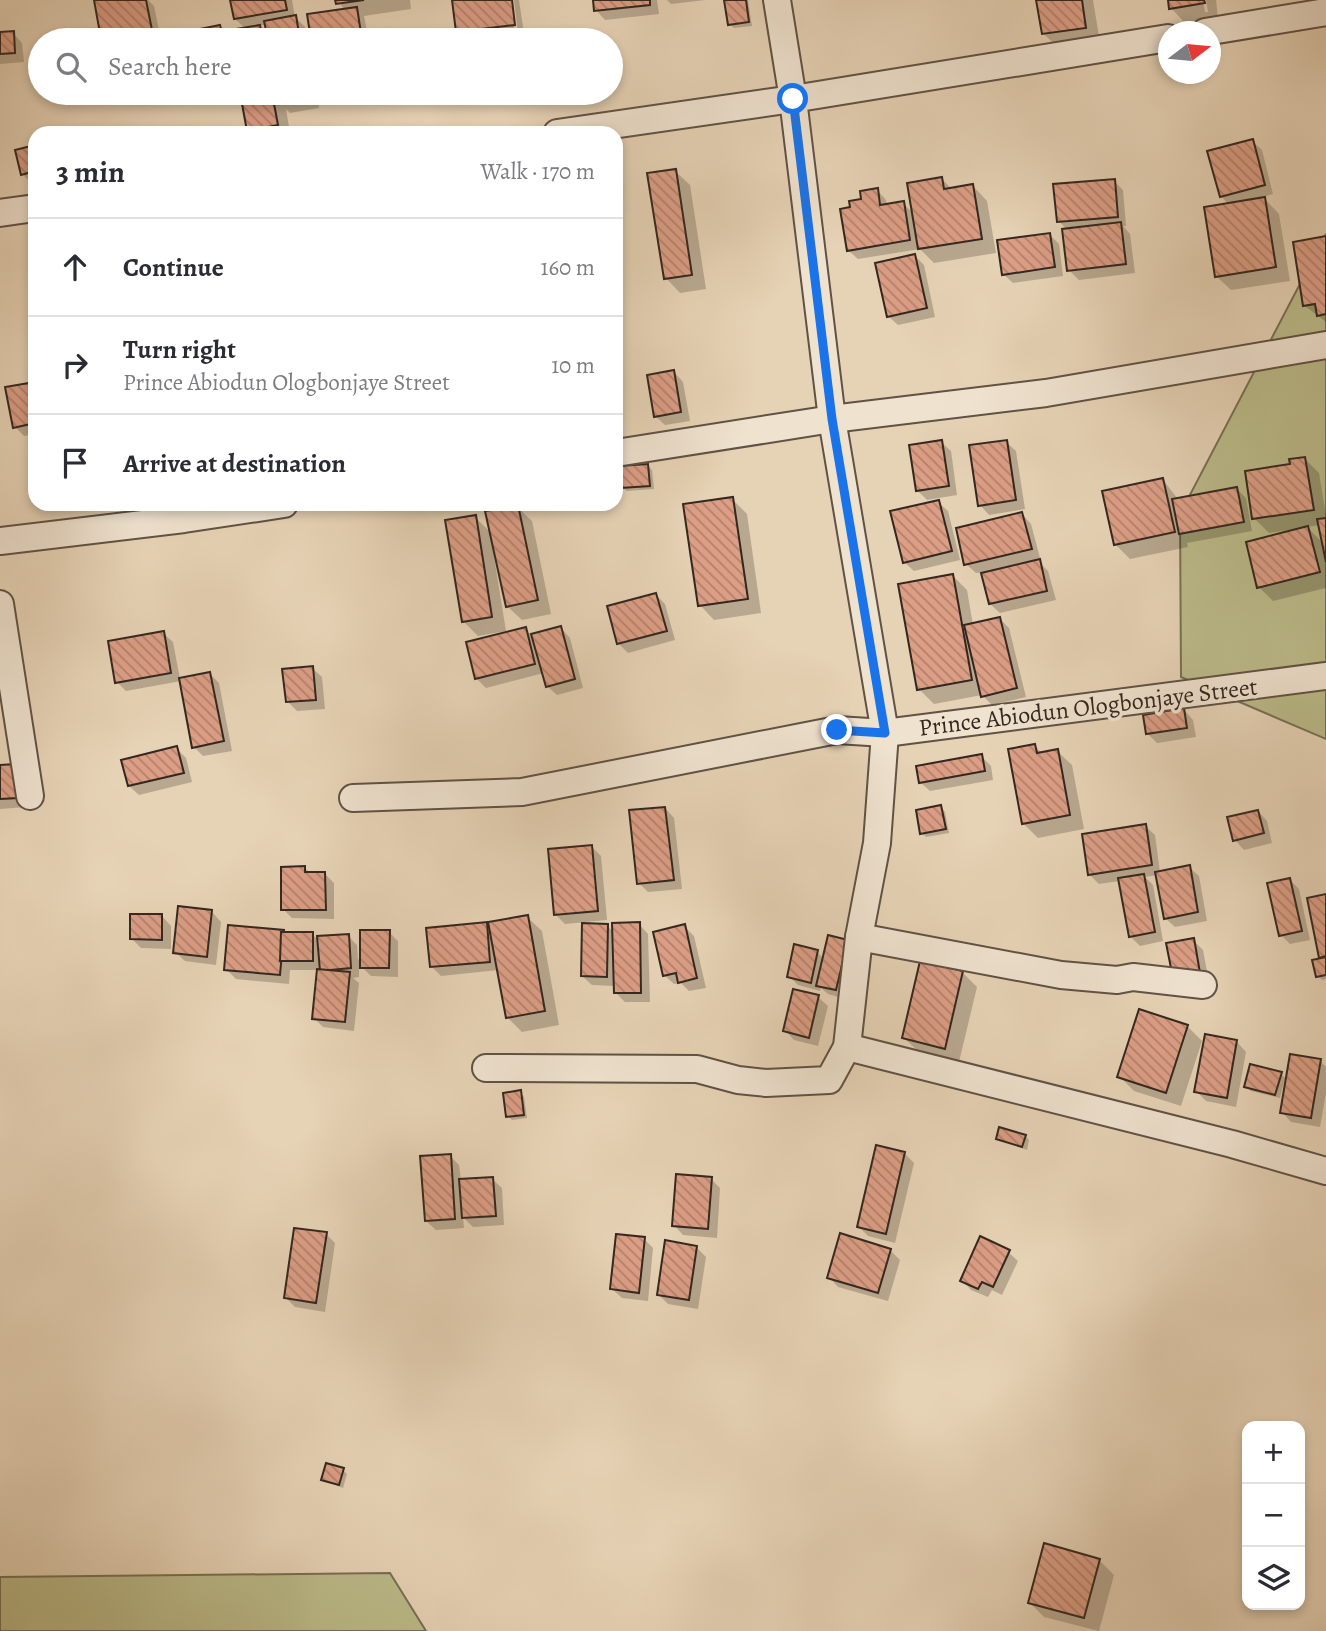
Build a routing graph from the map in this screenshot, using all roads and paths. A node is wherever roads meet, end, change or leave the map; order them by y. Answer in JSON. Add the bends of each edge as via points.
{"nodes":[{"id":1,"x":777,"y":0,"type":"edge"},
{"id":2,"x":1326,"y":12,"type":"edge"},
{"id":3,"x":1221,"y":29,"type":"edge"},
{"id":4,"x":1158,"y":40,"type":"edge"},
{"id":5,"x":793,"y":99,"type":"junction"},
{"id":6,"x":606,"y":126,"type":"edge"},
{"id":7,"x":28,"y":209,"type":"edge"},
{"id":8,"x":0,"y":213,"type":"edge"},
{"id":9,"x":1326,"y":345,"type":"edge"},
{"id":10,"x":832,"y":419,"type":"junction"},
{"id":11,"x":623,"y":452,"type":"edge"},
{"id":12,"x":230,"y":511,"type":"edge"},
{"id":13,"x":0,"y":541,"type":"edge"},
{"id":14,"x":0,"y":604,"type":"edge"},
{"id":15,"x":1326,"y":676,"type":"edge"},
{"id":16,"x":885,"y":733,"type":"junction"},
{"id":17,"x":30,"y":796,"type":"dead end"},
{"id":18,"x":353,"y":798,"type":"dead end"},
{"id":19,"x":859,"y":937,"type":"junction"},
{"id":20,"x":1203,"y":985,"type":"dead end"},
{"id":21,"x":847,"y":1047,"type":"junction"},
{"id":22,"x":485,"y":1068,"type":"dead end"},
{"id":23,"x":1326,"y":1171,"type":"edge"}],
"edges":[{"from":1,"to":5,"type":"street"},
{"from":2,"to":3,"type":"street"},
{"from":4,"to":5,"type":"street"},
{"from":5,"to":6,"type":"street"},
{"from":5,"to":10,"type":"street"},
{"from":7,"to":8,"type":"street"},
{"from":9,"to":10,"type":"street","via":[[1045,393]]},
{"from":10,"to":11,"type":"street"},
{"from":10,"to":16,"type":"street"},
{"from":12,"to":13,"type":"street"},
{"from":14,"to":17,"type":"street"},
{"from":15,"to":16,"type":"street","name":"Prince Abiodun Ologbonjaye Street"},
{"from":16,"to":18,"type":"street","name":"Prince Abiodun Ologbonjaye Street","via":[[837,730],[522,792]]},
{"from":16,"to":19,"type":"street","via":[[877,843]]},
{"from":19,"to":20,"type":"street","via":[[1061,975]]},
{"from":19,"to":21,"type":"street"},
{"from":21,"to":22,"type":"street","via":[[830,1080],[766,1083],[697,1069]]},
{"from":21,"to":23,"type":"street"}]}
